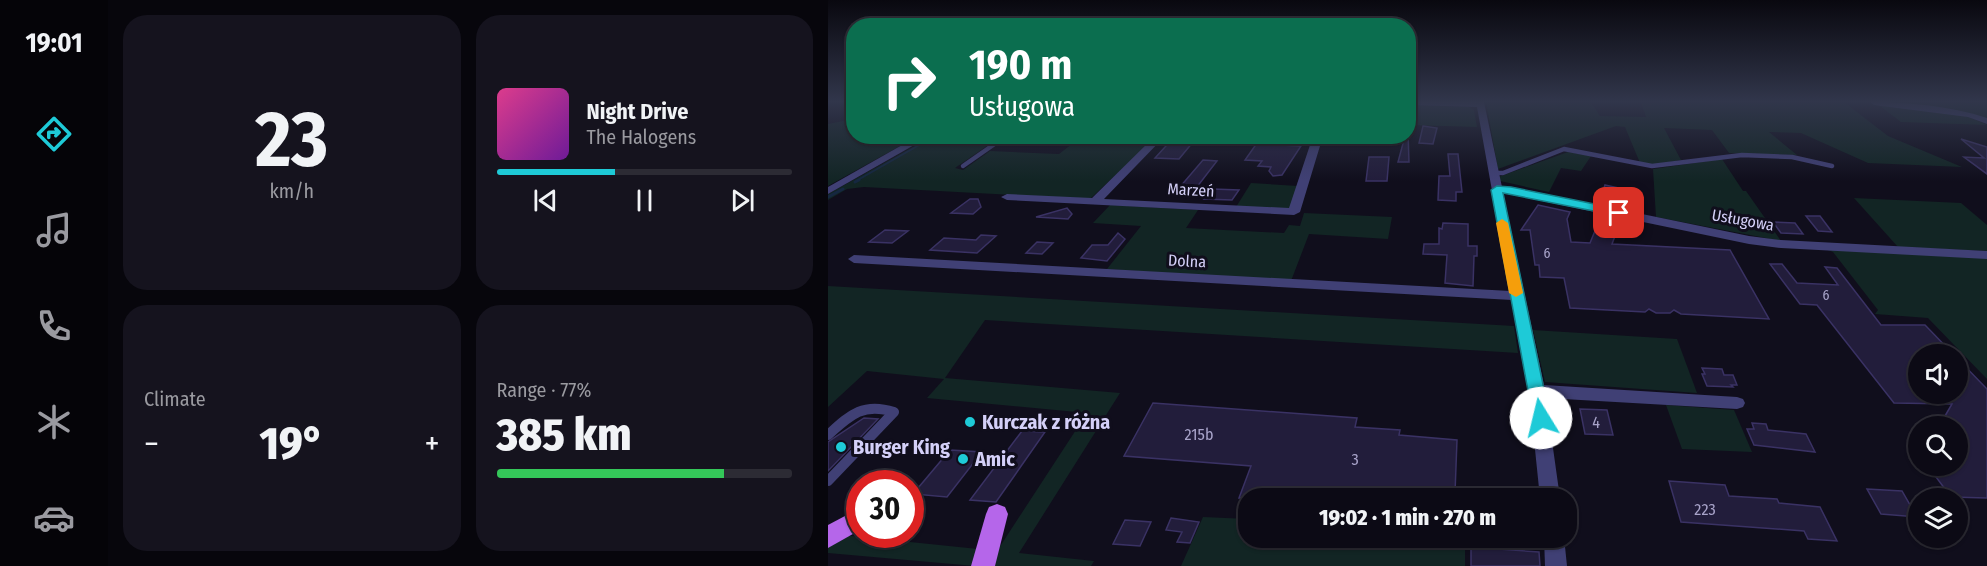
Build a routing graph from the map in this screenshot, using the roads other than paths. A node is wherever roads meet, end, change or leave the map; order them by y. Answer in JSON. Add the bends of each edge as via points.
{"nodes":[{"id":1,"x":1486,"y":128,"type":"edge"},
{"id":2,"x":912,"y":144,"type":"edge"},
{"id":3,"x":995,"y":144,"type":"edge"},
{"id":4,"x":1153,"y":144,"type":"edge"},
{"id":5,"x":1316,"y":144,"type":"edge"},
{"id":6,"x":963,"y":166,"type":"dead end"},
{"id":7,"x":1832,"y":166,"type":"dead end"},
{"id":8,"x":1494,"y":173,"type":"junction"},
{"id":9,"x":1497,"y":190,"type":"junction"},
{"id":10,"x":828,"y":191,"type":"edge"},
{"id":11,"x":1007,"y":197,"type":"dead end"},
{"id":12,"x":1095,"y":201,"type":"junction"},
{"id":13,"x":1987,"y":255,"type":"edge"},
{"id":14,"x":854,"y":259,"type":"dead end"},
{"id":15,"x":1517,"y":296,"type":"junction"},
{"id":16,"x":1537,"y":391,"type":"junction"},
{"id":17,"x":1737,"y":403,"type":"dead end"},
{"id":18,"x":828,"y":435,"type":"edge"},
{"id":19,"x":828,"y":481,"type":"edge"},
{"id":20,"x":1549,"y":488,"type":"edge"},
{"id":21,"x":997,"y":514,"type":"dead end"},
{"id":22,"x":846,"y":526,"type":"edge"},
{"id":23,"x":828,"y":537,"type":"edge"},
{"id":24,"x":1555,"y":548,"type":"edge"},
{"id":25,"x":983,"y":566,"type":"edge"},
{"id":26,"x":1557,"y":566,"type":"edge"}],
"edges":[{"from":1,"to":8,"type":"street"},
{"from":2,"to":10,"type":"street"},
{"from":3,"to":6,"type":"lane"},
{"from":4,"to":12,"type":"street"},
{"from":5,"to":12,"type":"street","name":"Marzeń","via":[[1293,216]]},
{"from":7,"to":8,"type":"lane","via":[[1792,157],[1742,154],[1652,166],[1564,149]]},
{"from":8,"to":9,"type":"street"},
{"from":9,"to":13,"type":"street","name":"Usługowa","via":[[1770,243]]},
{"from":9,"to":15,"type":"street"},
{"from":11,"to":12,"type":"street","name":"Marzeń"},
{"from":14,"to":15,"type":"street","name":"Dolna"},
{"from":15,"to":16,"type":"street"},
{"from":16,"to":17,"type":"street"},
{"from":16,"to":20,"type":"street"},
{"from":18,"to":19,"type":"lane","via":[[859,409],[894,412]]},
{"from":21,"to":25,"type":"main road"},
{"from":22,"to":23,"type":"main road"},
{"from":24,"to":26,"type":"street"}]}
